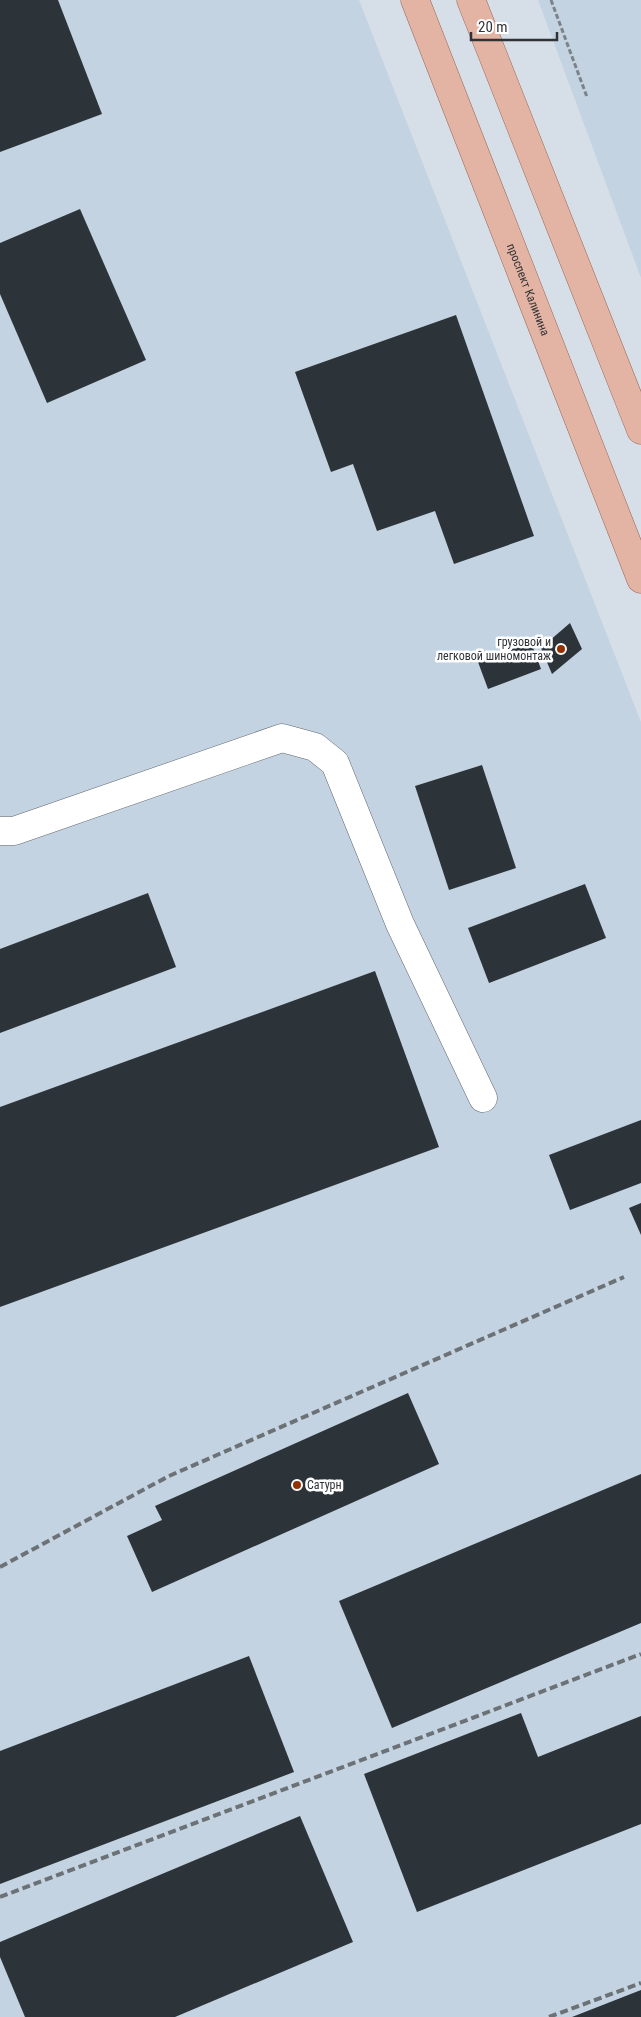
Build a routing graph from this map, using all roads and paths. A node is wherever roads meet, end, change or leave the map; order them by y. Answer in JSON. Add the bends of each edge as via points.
{"nodes":[{"id":1,"x":415,"y":0,"type":"edge"},
{"id":2,"x":471,"y":0,"type":"edge"},
{"id":3,"x":551,"y":0,"type":"edge"},
{"id":4,"x":587,"y":97,"type":"dead end"},
{"id":5,"x":641,"y":430,"type":"edge"},
{"id":6,"x":641,"y":579,"type":"edge"},
{"id":7,"x":0,"y":831,"type":"edge"},
{"id":8,"x":483,"y":1098,"type":"dead end"}],
"edges":[{"from":1,"to":6,"type":"main road","name":"проспект Калинина"},
{"from":2,"to":5,"type":"main road"},
{"from":3,"to":4,"type":"path"},
{"from":7,"to":8,"type":"lane","via":[[14,831],[282,738],[315,747],[335,763],[400,924]]}]}
